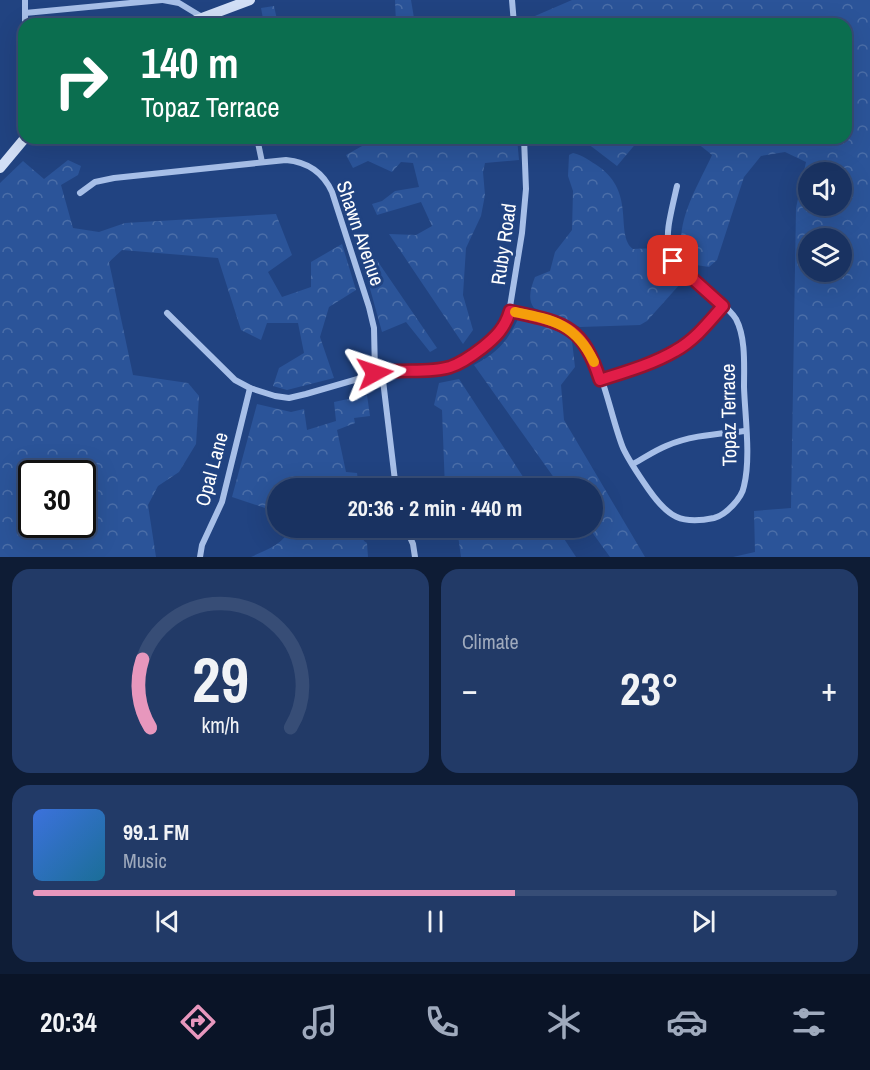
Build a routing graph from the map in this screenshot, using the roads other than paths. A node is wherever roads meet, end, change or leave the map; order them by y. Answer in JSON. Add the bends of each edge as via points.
{"nodes":[{"id":1,"x":25,"y":0,"type":"edge"},
{"id":2,"x":163,"y":0,"type":"edge"},
{"id":3,"x":250,"y":0,"type":"edge"},
{"id":4,"x":512,"y":0,"type":"edge"},
{"id":5,"x":25,"y":13,"type":"junction"},
{"id":6,"x":213,"y":13,"type":"junction"},
{"id":7,"x":202,"y":17,"type":"joint"},
{"id":8,"x":25,"y":18,"type":"edge"},
{"id":9,"x":215,"y":18,"type":"edge"},
{"id":10,"x":514,"y":18,"type":"edge"},
{"id":11,"x":20,"y":144,"type":"edge"},
{"id":12,"x":258,"y":144,"type":"edge"},
{"id":13,"x":524,"y":144,"type":"edge"},
{"id":14,"x":262,"y":162,"type":"junction"},
{"id":15,"x":0,"y":168,"type":"edge"},
{"id":16,"x":677,"y":186,"type":"dead end"},
{"id":17,"x":80,"y":193,"type":"dead end"},
{"id":18,"x":723,"y":306,"type":"junction"},
{"id":19,"x":510,"y":311,"type":"junction"},
{"id":20,"x":167,"y":312,"type":"dead end"},
{"id":21,"x":379,"y":372,"type":"junction"},
{"id":22,"x":600,"y":380,"type":"junction"},
{"id":23,"x":250,"y":388,"type":"junction"},
{"id":24,"x":745,"y":431,"type":"junction"},
{"id":25,"x":633,"y":465,"type":"junction"},
{"id":26,"x":394,"y":478,"type":"edge"},
{"id":27,"x":410,"y":538,"type":"edge"},
{"id":28,"x":200,"y":557,"type":"edge"},
{"id":29,"x":414,"y":557,"type":"edge"}],
"edges":[{"from":1,"to":5,"type":"street"},
{"from":2,"to":5,"type":"street"},
{"from":2,"to":7,"type":"street","via":[[179,3]]},
{"from":3,"to":6,"type":"main road"},
{"from":4,"to":10,"type":"street"},
{"from":5,"to":8,"type":"street"},
{"from":6,"to":7,"type":"main road"},
{"from":6,"to":9,"type":"street"},
{"from":11,"to":15,"type":"main road"},
{"from":12,"to":14,"type":"street"},
{"from":13,"to":19,"type":"street","name":"Ruby Road","via":[[526,189]]},
{"from":14,"to":17,"type":"street","name":"Shawn Avenue","via":[[104,180]]},
{"from":14,"to":21,"type":"street","name":"Shawn Avenue","via":[[303,163],[328,184],[369,307]]},
{"from":16,"to":18,"type":"street","name":"Topaz Terrace","via":[[666,241],[673,261]]},
{"from":18,"to":22,"type":"street","via":[[699,333],[675,351]]},
{"from":18,"to":24,"type":"street","name":"Topaz Terrace","via":[[736,319],[742,339]]},
{"from":19,"to":21,"type":"street","name":"Ruby Road","via":[[495,337],[455,365]]},
{"from":19,"to":22,"type":"street","name":"Topaz Terrace","via":[[546,318],[570,329],[584,342]]},
{"from":20,"to":23,"type":"street","name":"Ruby Road","via":[[235,380]]},
{"from":21,"to":23,"type":"street","name":"Ruby Road","via":[[289,398]]},
{"from":21,"to":26,"type":"street"},
{"from":22,"to":25,"type":"street","name":"Topaz Terrace"},
{"from":23,"to":28,"type":"street","name":"Opal Lane","via":[[222,502]]},
{"from":24,"to":25,"type":"street","via":[[681,441]]},
{"from":24,"to":25,"type":"street","name":"Topaz Terrace","via":[[744,489],[718,517],[682,519],[662,508]]},
{"from":27,"to":29,"type":"street"}]}
